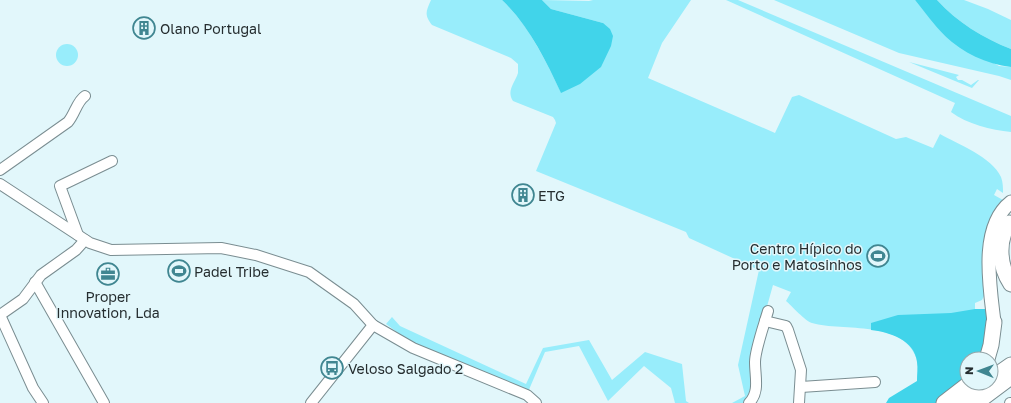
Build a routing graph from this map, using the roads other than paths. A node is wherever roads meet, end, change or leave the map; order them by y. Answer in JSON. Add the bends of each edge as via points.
{"nodes":[{"id":1,"x":85,"y":96,"type":"dead end"},
{"id":2,"x":112,"y":161,"type":"dead end"},
{"id":3,"x":0,"y":170,"type":"edge"},
{"id":4,"x":0,"y":184,"type":"edge"},
{"id":5,"x":1011,"y":202,"type":"edge"},
{"id":6,"x":1010,"y":221,"type":"edge"},
{"id":7,"x":82,"y":237,"type":"junction"},
{"id":8,"x":36,"y":282,"type":"junction"},
{"id":9,"x":1011,"y":284,"type":"edge"},
{"id":10,"x":0,"y":315,"type":"edge"},
{"id":11,"x":994,"y":322,"type":"joint"},
{"id":12,"x":373,"y":325,"type":"junction"},
{"id":13,"x":989,"y":351,"type":"edge"},
{"id":14,"x":1011,"y":365,"type":"edge"},
{"id":15,"x":999,"y":374,"type":"edge"},
{"id":16,"x":1011,"y":377,"type":"edge"},
{"id":17,"x":875,"y":382,"type":"dead end"},
{"id":18,"x":801,"y":387,"type":"junction"},
{"id":19,"x":1011,"y":388,"type":"edge"},
{"id":20,"x":959,"y":391,"type":"edge"},
{"id":21,"x":975,"y":391,"type":"edge"},
{"id":22,"x":43,"y":403,"type":"edge"},
{"id":23,"x":104,"y":403,"type":"edge"},
{"id":24,"x":311,"y":403,"type":"edge"},
{"id":25,"x":536,"y":403,"type":"edge"},
{"id":26,"x":749,"y":403,"type":"edge"},
{"id":27,"x":799,"y":403,"type":"edge"},
{"id":28,"x":944,"y":403,"type":"edge"},
{"id":29,"x":959,"y":403,"type":"edge"},
{"id":30,"x":976,"y":403,"type":"edge"},
{"id":31,"x":986,"y":403,"type":"edge"}],
"edges":[{"from":1,"to":3,"type":"street","via":[[80,99],[74,116],[68,122]]},
{"from":2,"to":7,"type":"street","via":[[60,186]]},
{"from":4,"to":7,"type":"street"},
{"from":5,"to":11,"type":"main road","via":[[998,217],[990,243],[989,264]]},
{"from":6,"to":9,"type":"highway","via":[[1002,239],[1001,253],[1003,267]]},
{"from":7,"to":8,"type":"street","via":[[76,250],[41,275]]},
{"from":7,"to":12,"type":"street","via":[[90,243],[111,250],[221,248],[256,255],[309,272],[354,304]]},
{"from":8,"to":10,"type":"street","via":[[23,299]]},
{"from":8,"to":23,"type":"street"},
{"from":10,"to":22,"type":"street","via":[[33,388]]},
{"from":11,"to":13,"type":"highway"},
{"from":12,"to":24,"type":"street"},
{"from":12,"to":25,"type":"street","via":[[413,348],[527,395]]},
{"from":14,"to":15,"type":"highway"},
{"from":16,"to":30,"type":"highway"},
{"from":17,"to":18,"type":"street"},
{"from":18,"to":26,"type":"street","via":[[801,370],[788,330],[786,326],[766,316],[755,360],[755,398]]},
{"from":18,"to":27,"type":"street"},
{"from":19,"to":31,"type":"highway"},
{"from":20,"to":28,"type":"highway"},
{"from":21,"to":29,"type":"highway"}]}
